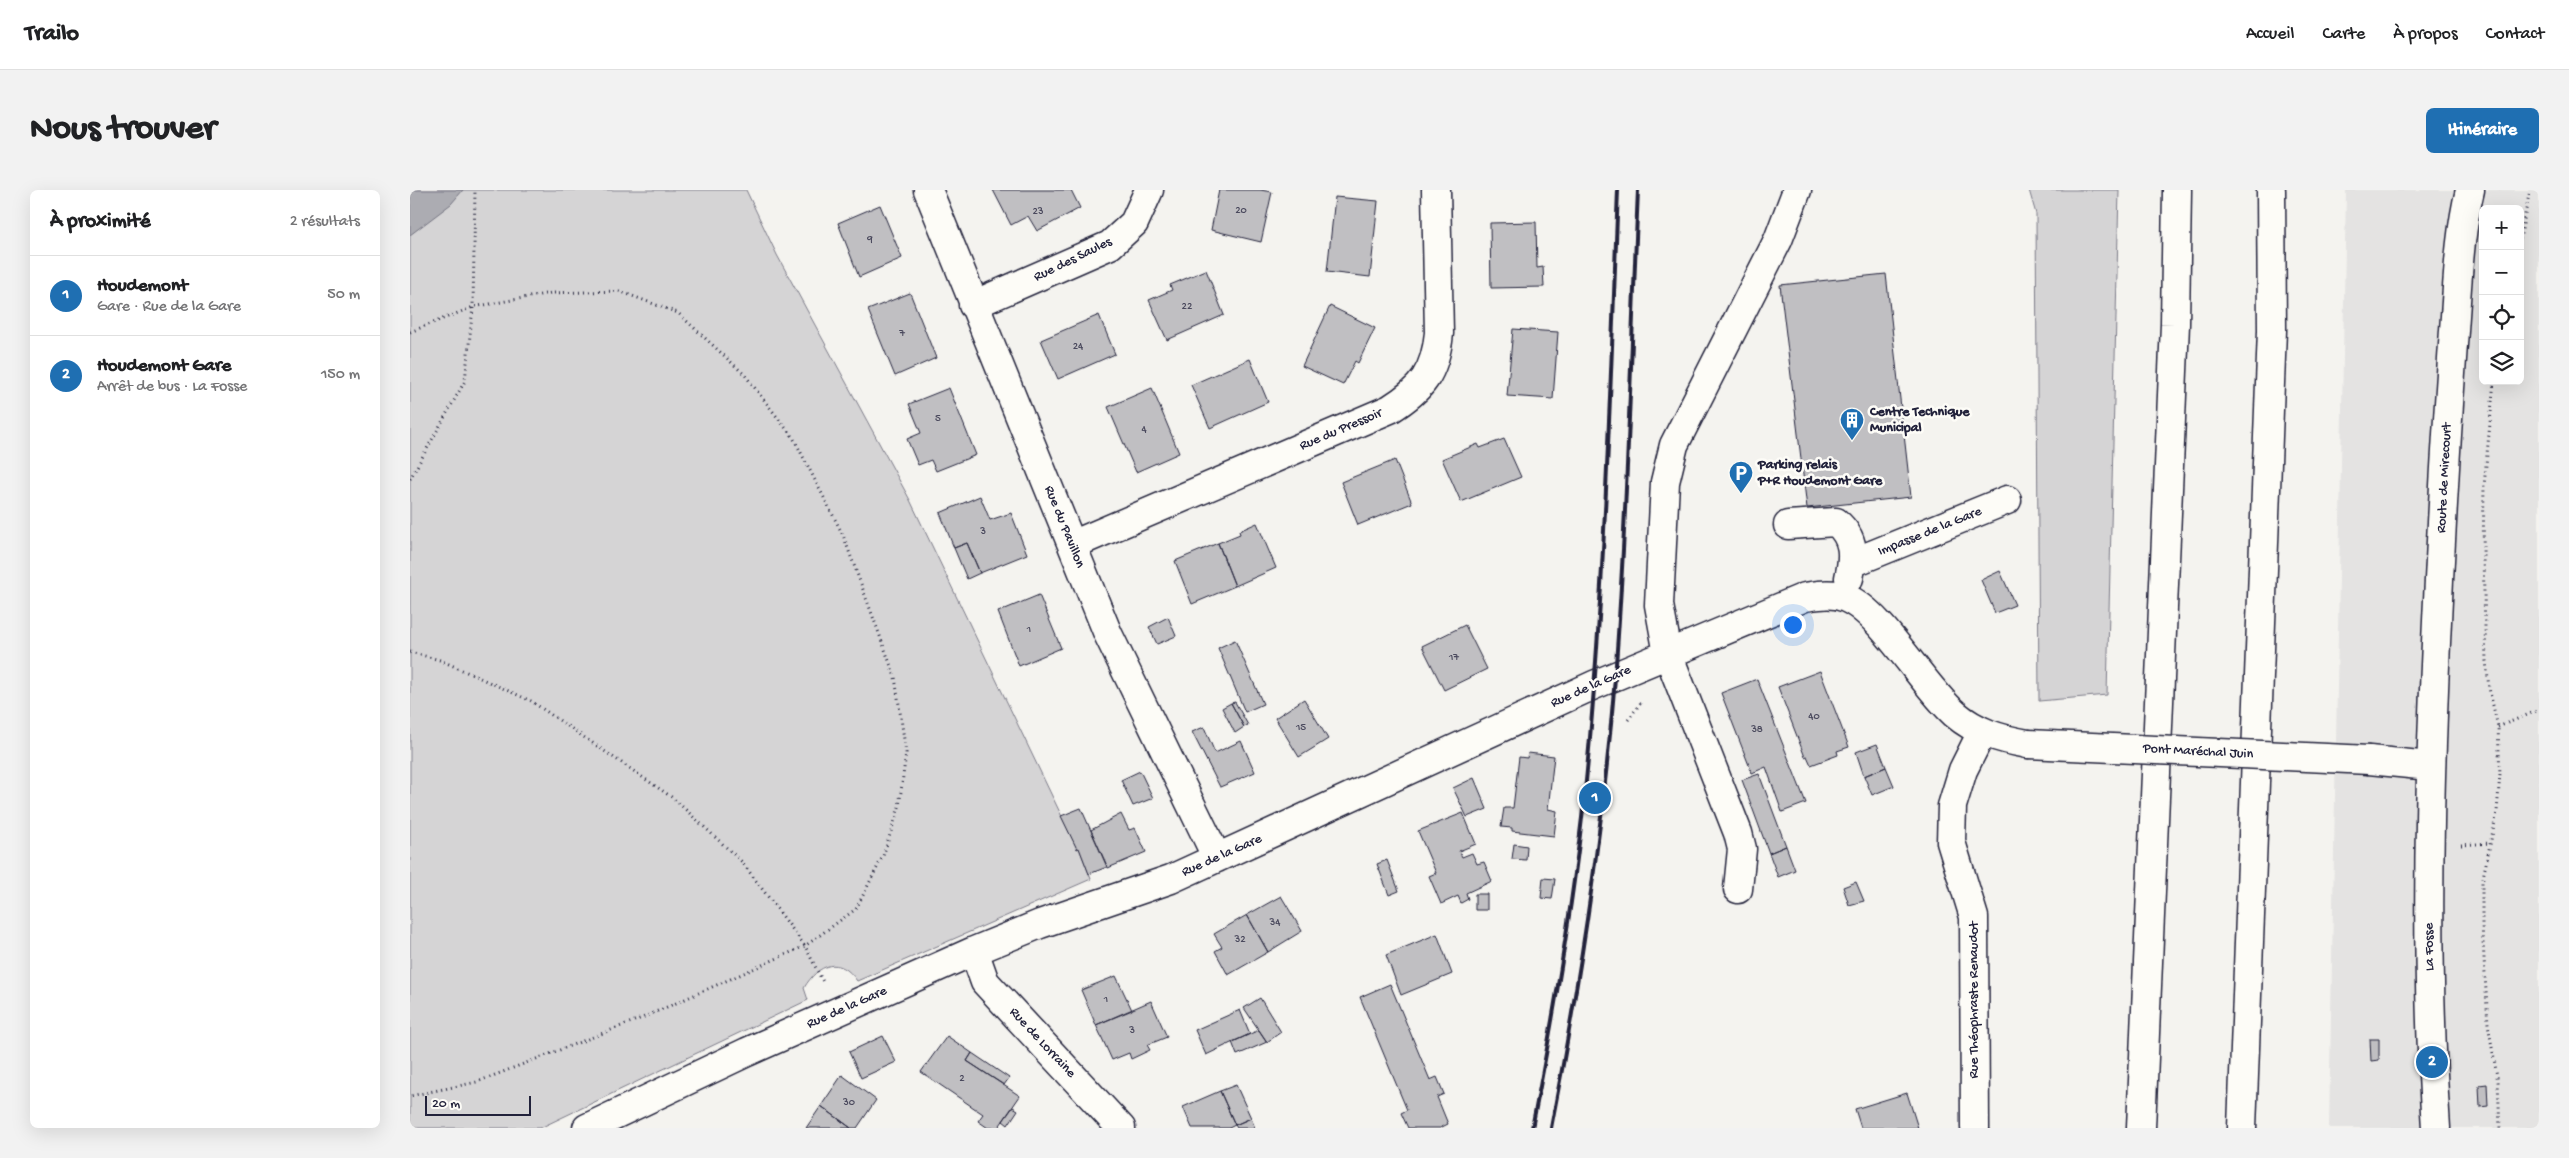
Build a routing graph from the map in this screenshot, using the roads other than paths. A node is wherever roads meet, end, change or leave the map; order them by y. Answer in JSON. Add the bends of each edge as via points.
{"nodes":[{"id":1,"x":928,"y":190,"type":"edge"},
{"id":2,"x":1148,"y":190,"type":"edge"},
{"id":3,"x":1436,"y":190,"type":"edge"},
{"id":4,"x":1797,"y":190,"type":"edge"},
{"id":5,"x":2177,"y":190,"type":"edge"},
{"id":6,"x":2271,"y":190,"type":"edge"},
{"id":7,"x":2470,"y":190,"type":"edge"},
{"id":8,"x":973,"y":305,"type":"junction"},
{"id":9,"x":2007,"y":500,"type":"dead end"},
{"id":10,"x":1788,"y":525,"type":"dead end"},
{"id":11,"x":1072,"y":545,"type":"junction"},
{"id":12,"x":1852,"y":563,"type":"junction"},
{"id":13,"x":1851,"y":600,"type":"junction"},
{"id":14,"x":1668,"y":654,"type":"junction"},
{"id":15,"x":1982,"y":732,"type":"junction"},
{"id":16,"x":2430,"y":766,"type":"junction"},
{"id":17,"x":1217,"y":858,"type":"junction"},
{"id":18,"x":1738,"y":889,"type":"dead end"},
{"id":19,"x":974,"y":951,"type":"junction"},
{"id":20,"x":587,"y":1128,"type":"edge"},
{"id":21,"x":1121,"y":1128,"type":"edge"},
{"id":22,"x":1975,"y":1128,"type":"edge"},
{"id":23,"x":2141,"y":1128,"type":"edge"},
{"id":24,"x":2242,"y":1128,"type":"edge"},
{"id":25,"x":2436,"y":1128,"type":"edge"}],
"edges":[{"from":1,"to":8,"type":"main road","name":"Rue du Pavillon"},
{"from":2,"to":8,"type":"main road","name":"Rue des Saules","via":[[1134,223],[1110,245]]},
{"from":3,"to":11,"type":"main road","name":"Rue du Pressoir","via":[[1437,355],[1418,388],[1390,409]]},
{"from":4,"to":14,"type":"main road","via":[[1778,240],[1674,445],[1665,482],[1659,605]]},
{"from":5,"to":23,"type":"main road","via":[[2174,353]]},
{"from":6,"to":24,"type":"main road","via":[[2272,330]]},
{"from":7,"to":16,"type":"main road","name":"Route de Mirecourt","via":[[2450,375]]},
{"from":8,"to":11,"type":"main road","name":"Rue du Pavillon"},
{"from":9,"to":12,"type":"main road","name":"Impasse de la Gare"},
{"from":10,"to":12,"type":"main road","via":[[1836,522],[1846,530],[1852,543]]},
{"from":11,"to":17,"type":"main road","name":"Rue du Pavillon","via":[[1108,634]]},
{"from":12,"to":13,"type":"main road"},
{"from":13,"to":14,"type":"main road","name":"Rue de la Gare","via":[[1830,594],[1805,598]]},
{"from":13,"to":15,"type":"main road","name":"Pont Maréchal Juin","via":[[1877,623],[1940,700]]},
{"from":14,"to":17,"type":"main road","name":"Rue de la Gare"},
{"from":14,"to":18,"type":"main road","via":[[1738,833],[1742,849]]},
{"from":15,"to":16,"type":"main road","name":"Pont Maréchal Juin","bridge":true,"via":[[2028,744],[2369,760]]},
{"from":15,"to":22,"type":"main road","name":"Rue Théophraste Renaudot","via":[[1963,770],[1952,806],[1951,842],[1974,917]]},
{"from":16,"to":25,"type":"main road","name":"La Fosse","via":[[2428,866]]},
{"from":17,"to":19,"type":"main road","name":"Rue de la Gare","via":[[1171,879],[1040,924]]},
{"from":19,"to":20,"type":"main road","name":"Rue de la Gare"},
{"from":19,"to":21,"type":"main road","name":"Rue de Lorraine","via":[[985,982]]}]}
